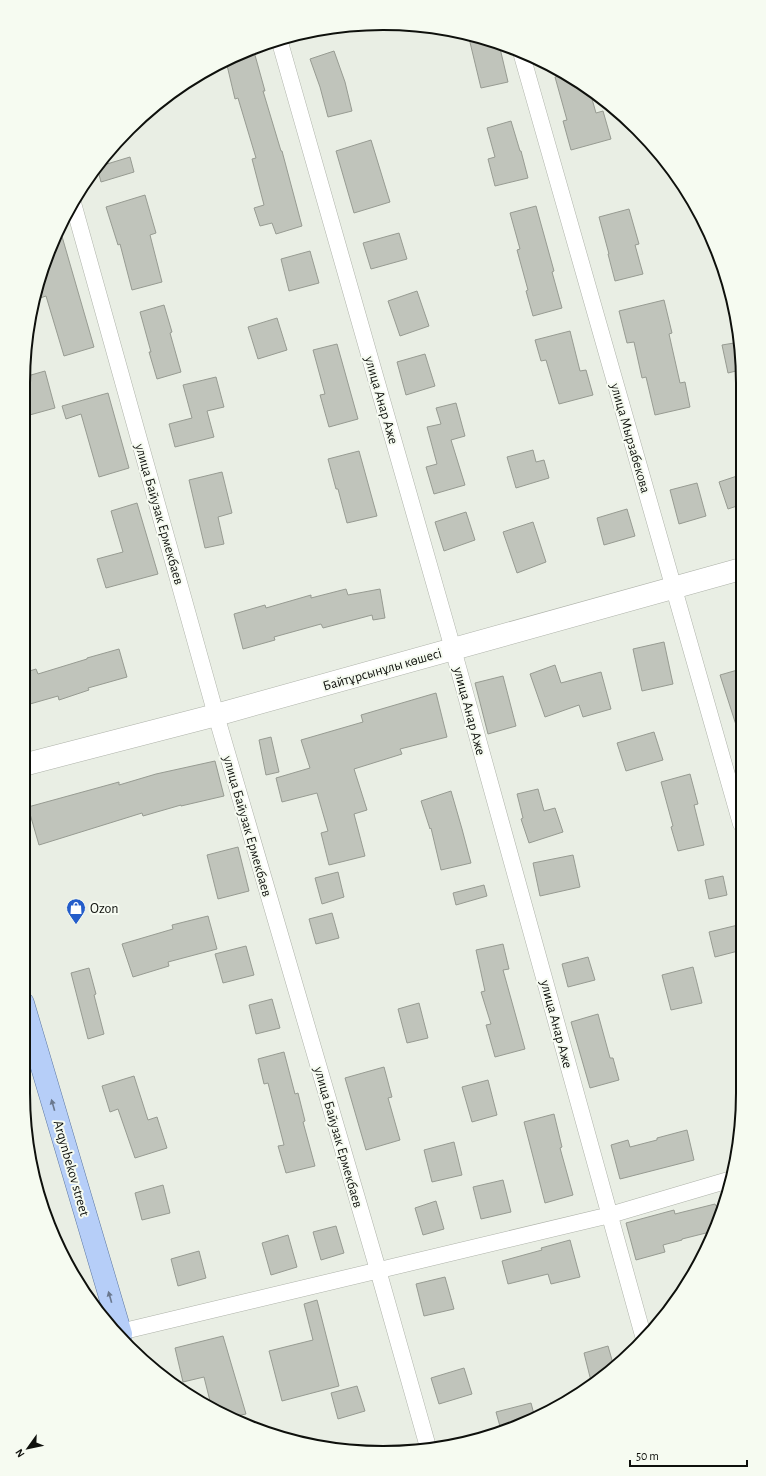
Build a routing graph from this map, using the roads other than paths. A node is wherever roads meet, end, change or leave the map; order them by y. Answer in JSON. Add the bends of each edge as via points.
{"nodes":[{"id":1,"x":281,"y":46,"type":"edge"},
{"id":2,"x":524,"y":60,"type":"edge"},
{"id":3,"x":75,"y":210,"type":"edge"},
{"id":4,"x":736,"y":570,"type":"edge"},
{"id":5,"x":674,"y":588,"type":"junction"},
{"id":6,"x":453,"y":649,"type":"junction"},
{"id":7,"x":216,"y":716,"type":"junction"},
{"id":8,"x":30,"y":763,"type":"edge"},
{"id":9,"x":736,"y":806,"type":"edge"},
{"id":10,"x":30,"y":1027,"type":"edge"},
{"id":11,"x":725,"y":1181,"type":"edge"},
{"id":12,"x":610,"y":1215,"type":"junction"},
{"id":13,"x":378,"y":1270,"type":"junction"},
{"id":14,"x":119,"y":1328,"type":"edge"},
{"id":15,"x":124,"y":1332,"type":"edge"},
{"id":16,"x":642,"y":1333,"type":"edge"},
{"id":17,"x":427,"y":1443,"type":"edge"}],
"edges":[{"from":1,"to":6,"type":"street","name":"улица Анар Аже"},
{"from":2,"to":5,"type":"street","name":"улица Мырзабекова"},
{"from":3,"to":7,"type":"street","name":"улица Байузак Ермекбаев"},
{"from":4,"to":5,"type":"main road","name":"Байтұрсынұлы көшесі"},
{"from":5,"to":6,"type":"main road","name":"Байтұрсынұлы көшесі"},
{"from":5,"to":9,"type":"street","name":"улица Мырзабекова"},
{"from":6,"to":7,"type":"main road","name":"Байтұрсынұлы көшесі"},
{"from":6,"to":12,"type":"street","name":"улица Анар Аже"},
{"from":7,"to":8,"type":"main road","name":"Байтұрсынұлы көшесі"},
{"from":7,"to":13,"type":"street","name":"улица Байузак Ермекбаев"},
{"from":14,"to":10,"type":"main road","name":"Arqynbekov street","one_way":true},
{"from":11,"to":12,"type":"street"},
{"from":12,"to":13,"type":"street"},
{"from":12,"to":16,"type":"street","name":"улица Анар Аже"},
{"from":13,"to":15,"type":"street"},
{"from":13,"to":17,"type":"street","name":"улица Байузак Ермекбаев"}]}
